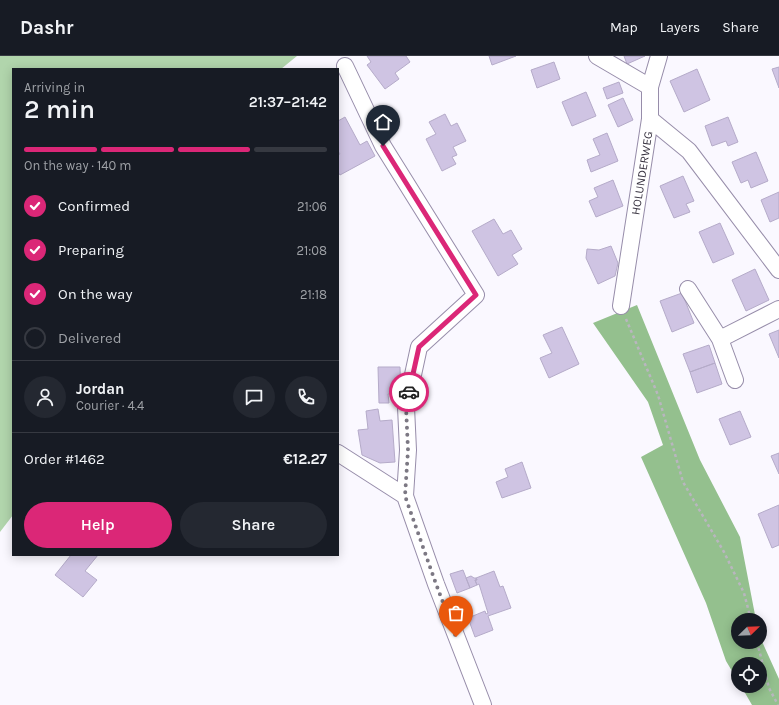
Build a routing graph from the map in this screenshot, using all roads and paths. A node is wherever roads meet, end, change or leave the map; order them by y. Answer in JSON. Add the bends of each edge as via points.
{"nodes":[{"id":1,"x":597,"y":56,"type":"edge"},
{"id":2,"x":659,"y":56,"type":"edge"},
{"id":3,"x":345,"y":66,"type":"dead end"},
{"id":4,"x":650,"y":87,"type":"junction"},
{"id":5,"x":650,"y":119,"type":"junction"},
{"id":6,"x":779,"y":270,"type":"edge"},
{"id":7,"x":688,"y":289,"type":"dead end"},
{"id":8,"x":621,"y":306,"type":"joint"},
{"id":9,"x":779,"y":308,"type":"edge"},
{"id":10,"x":720,"y":339,"type":"junction"},
{"id":11,"x":735,"y":380,"type":"dead end"},
{"id":12,"x":339,"y":454,"type":"edge"},
{"id":13,"x":405,"y":496,"type":"junction"},
{"id":14,"x":749,"y":613,"type":"edge"},
{"id":15,"x":759,"y":649,"type":"edge"},
{"id":16,"x":483,"y":705,"type":"edge"},
{"id":17,"x":778,"y":705,"type":"edge"}],
"edges":[{"from":1,"to":4,"type":"street"},
{"from":2,"to":4,"type":"street"},
{"from":3,"to":13,"type":"street","via":[[383,146],[476,295],[419,347],[406,407],[408,450]]},
{"from":4,"to":5,"type":"street"},
{"from":5,"to":6,"type":"street","name":"HOLUNDERWEG","via":[[689,151]]},
{"from":5,"to":8,"type":"street","name":"HOLUNDERWEG"},
{"from":7,"to":10,"type":"street"},
{"from":8,"to":14,"type":"path","via":[[658,395],[682,482],[724,552],[744,593]]},
{"from":9,"to":10,"type":"street"},
{"from":10,"to":11,"type":"street"},
{"from":12,"to":13,"type":"street"},
{"from":13,"to":16,"type":"street"},
{"from":15,"to":17,"type":"path","via":[[769,688]]}]}
